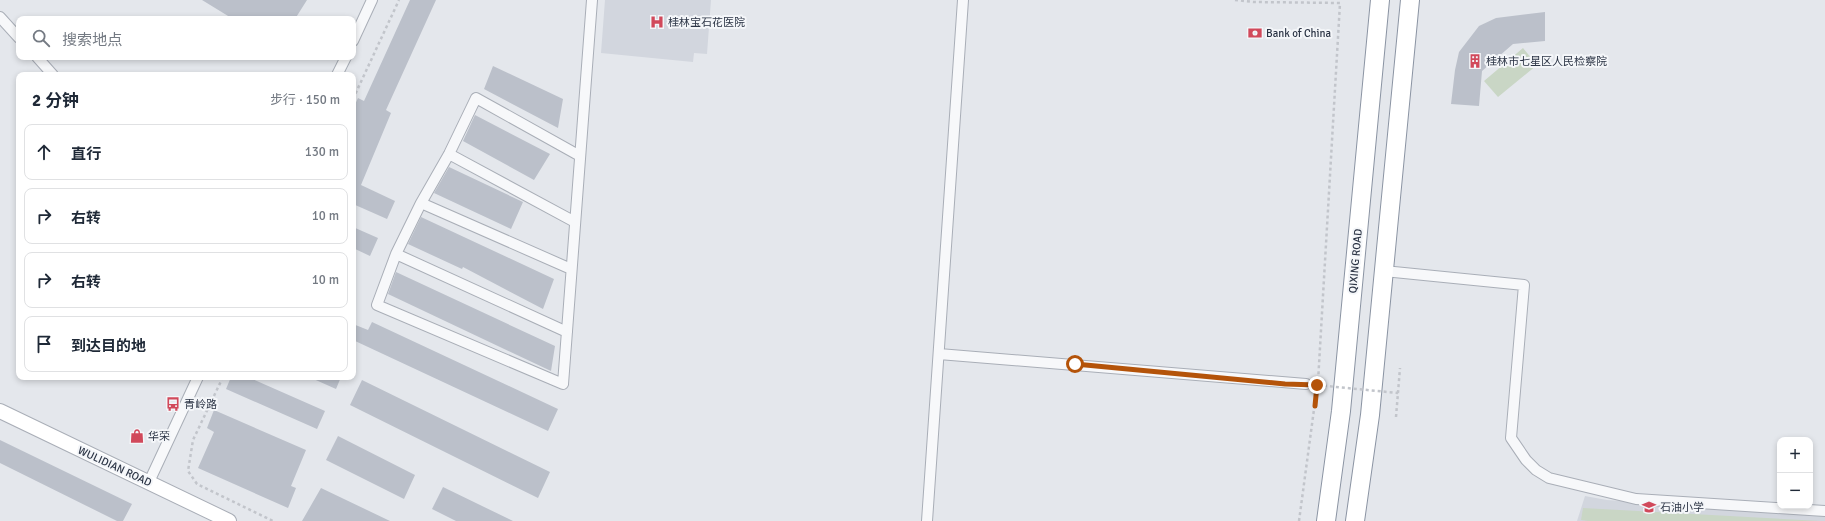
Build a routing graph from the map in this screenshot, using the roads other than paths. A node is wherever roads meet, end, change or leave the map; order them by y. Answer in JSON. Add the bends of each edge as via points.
{"nodes":[{"id":1,"x":372,"y":0,"type":"edge"},
{"id":2,"x":592,"y":0,"type":"edge"},
{"id":3,"x":963,"y":0,"type":"edge"},
{"id":4,"x":1380,"y":0,"type":"edge"},
{"id":5,"x":1410,"y":0,"type":"edge"},
{"id":6,"x":0,"y":17,"type":"edge"},
{"id":7,"x":16,"y":35,"type":"edge"},
{"id":8,"x":356,"y":35,"type":"edge"},
{"id":9,"x":39,"y":60,"type":"edge"},
{"id":10,"x":345,"y":60,"type":"edge"},
{"id":11,"x":50,"y":72,"type":"edge"},
{"id":12,"x":339,"y":72,"type":"edge"},
{"id":13,"x":449,"y":154,"type":"junction"},
{"id":14,"x":580,"y":156,"type":"junction"},
{"id":15,"x":421,"y":204,"type":"junction"},
{"id":16,"x":575,"y":222,"type":"junction"},
{"id":17,"x":396,"y":254,"type":"junction"},
{"id":18,"x":571,"y":269,"type":"junction"},
{"id":19,"x":1384,"y":271,"type":"junction"},
{"id":20,"x":566,"y":332,"type":"junction"},
{"id":21,"x":939,"y":354,"type":"junction"},
{"id":22,"x":197,"y":380,"type":"edge"},
{"id":23,"x":1306,"y":384,"type":"road end"},
{"id":24,"x":0,"y":411,"type":"edge"},
{"id":25,"x":149,"y":482,"type":"junction"},
{"id":26,"x":1825,"y":511,"type":"edge"},
{"id":27,"x":229,"y":521,"type":"edge"},
{"id":28,"x":927,"y":521,"type":"edge"},
{"id":29,"x":1326,"y":521,"type":"edge"},
{"id":30,"x":1356,"y":521,"type":"edge"}],
"edges":[{"from":1,"to":8,"type":"street"},
{"from":2,"to":14,"type":"street"},
{"from":3,"to":21,"type":"street"},
{"from":4,"to":29,"type":"highway","name":"QIXING ROAD","via":[[1341,411]]},
{"from":5,"to":19,"type":"highway"},
{"from":6,"to":7,"type":"street"},
{"from":9,"to":11,"type":"street"},
{"from":10,"to":12,"type":"street"},
{"from":13,"to":14,"type":"street","via":[[476,98]]},
{"from":13,"to":15,"type":"street"},
{"from":13,"to":16,"type":"street"},
{"from":14,"to":16,"type":"street"},
{"from":15,"to":17,"type":"street"},
{"from":15,"to":18,"type":"street"},
{"from":16,"to":18,"type":"street"},
{"from":17,"to":20,"type":"street"},
{"from":17,"to":20,"type":"street","via":[[377,305],[562,384]]},
{"from":18,"to":20,"type":"street"},
{"from":19,"to":26,"type":"street","via":[[1524,285],[1511,438],[1526,460],[1548,478],[1636,500]]},
{"from":19,"to":30,"type":"highway","via":[[1370,415]]},
{"from":21,"to":23,"type":"street"},
{"from":21,"to":28,"type":"street"},
{"from":22,"to":25,"type":"street"},
{"from":24,"to":25,"type":"main road","name":"WULIDIAN ROAD"},
{"from":25,"to":27,"type":"main road","name":"WULIDIAN ROAD"}]}
